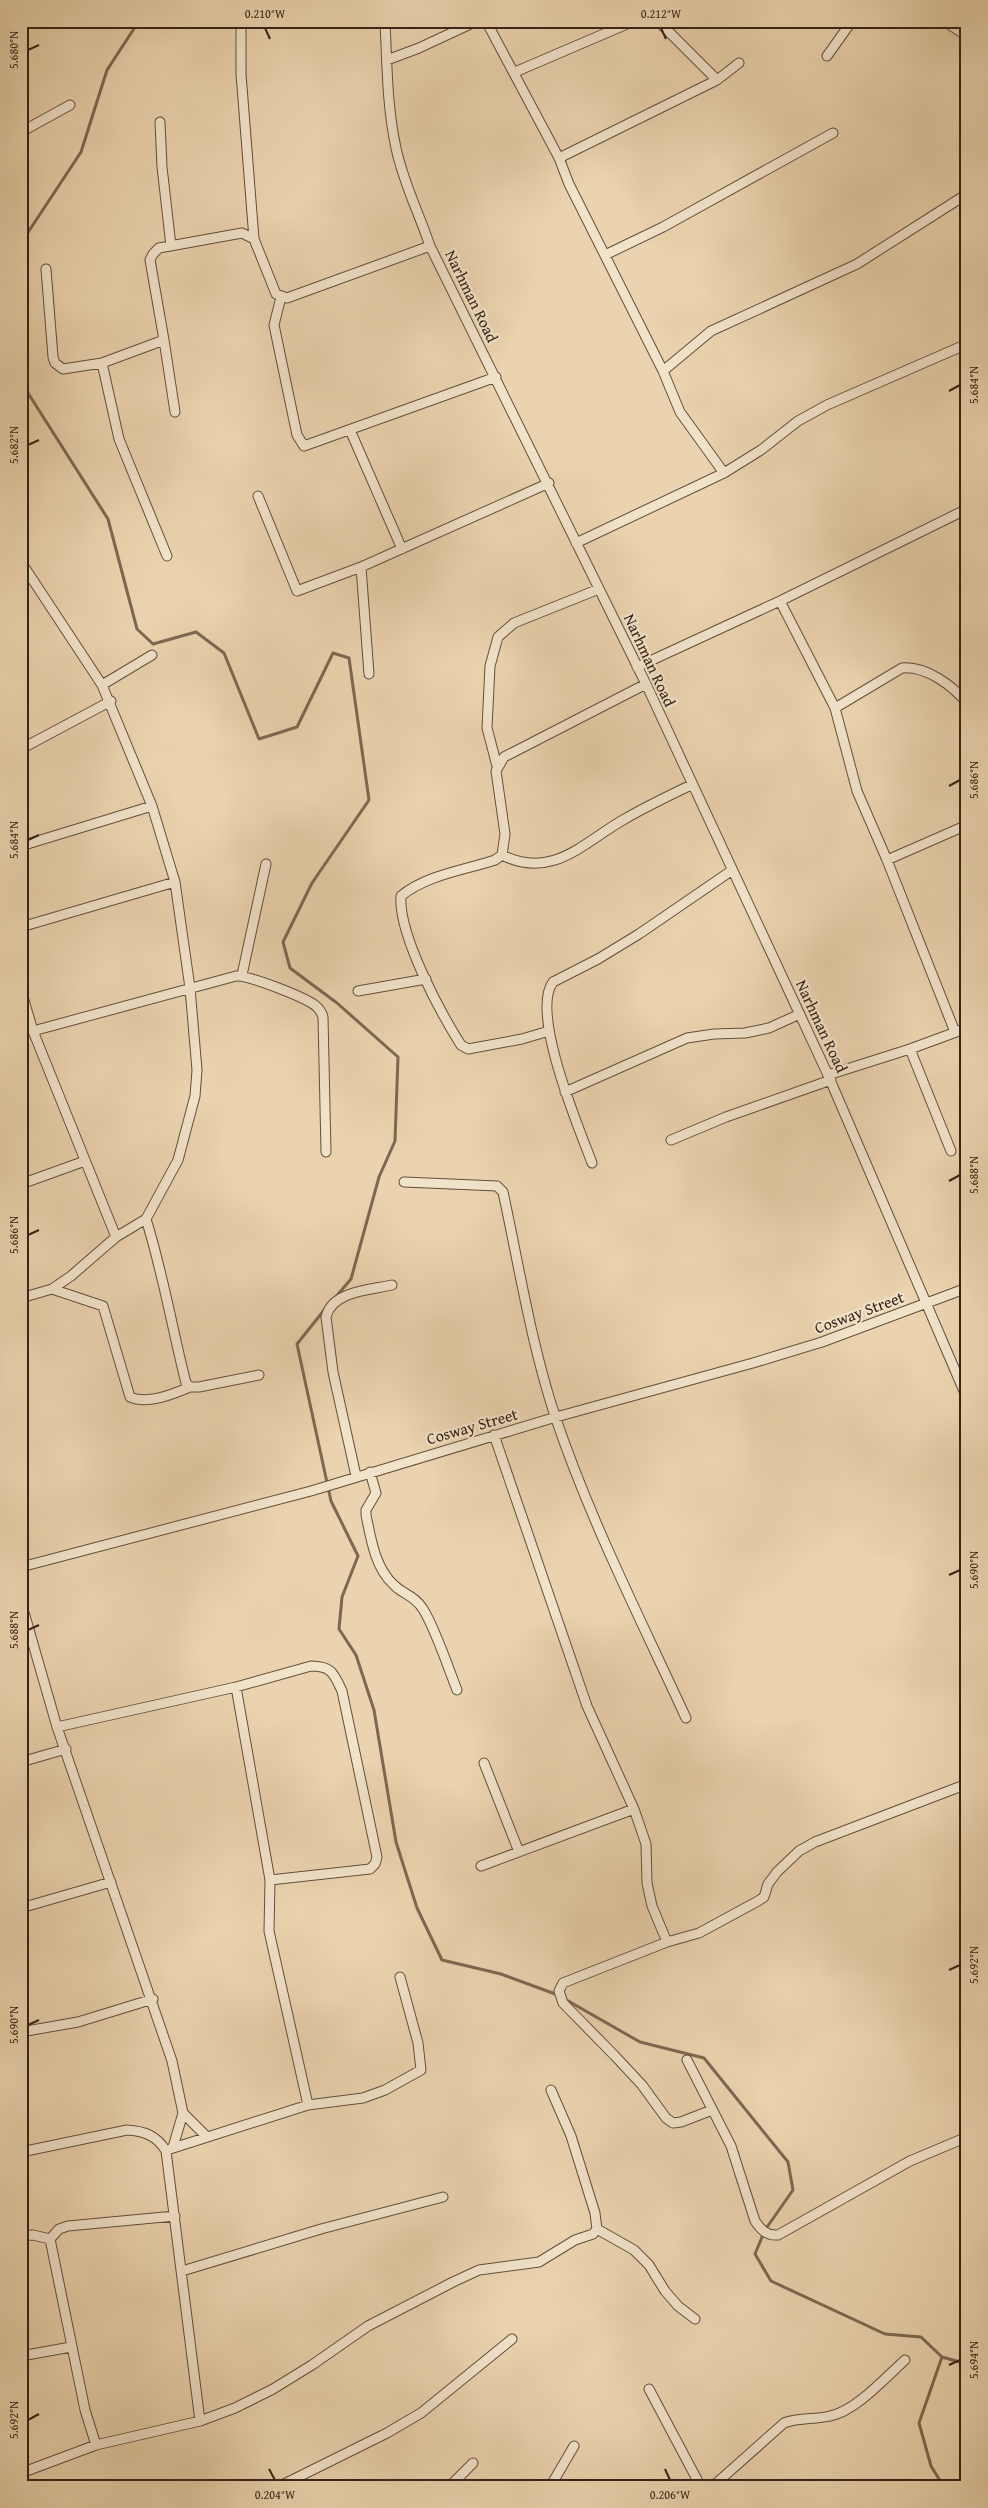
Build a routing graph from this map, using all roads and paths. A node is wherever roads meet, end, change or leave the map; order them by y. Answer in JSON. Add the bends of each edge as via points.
{"nodes":[{"id":1,"x":242,"y":21,"type":"edge"},
{"id":2,"x":385,"y":21,"type":"edge"},
{"id":3,"x":477,"y":21,"type":"edge"},
{"id":4,"x":486,"y":21,"type":"edge"},
{"id":5,"x":634,"y":21,"type":"edge"},
{"id":6,"x":658,"y":21,"type":"edge"},
{"id":7,"x":852,"y":21,"type":"edge"},
{"id":8,"x":944,"y":21,"type":"edge"},
{"id":9,"x":967,"y":36,"type":"edge"},
{"id":10,"x":827,"y":56,"type":"dead end"},
{"id":11,"x":387,"y":60,"type":"junction"},
{"id":12,"x":739,"y":63,"type":"dead end"},
{"id":13,"x":515,"y":72,"type":"junction"},
{"id":14,"x":718,"y":80,"type":"junction"},
{"id":15,"x":70,"y":105,"type":"dead end"},
{"id":16,"x":160,"y":122,"type":"dead end"},
{"id":17,"x":21,"y":132,"type":"edge"},
{"id":18,"x":832,"y":133,"type":"dead end"},
{"id":19,"x":559,"y":158,"type":"junction"},
{"id":20,"x":967,"y":194,"type":"edge"},
{"id":21,"x":254,"y":239,"type":"junction"},
{"id":22,"x":171,"y":246,"type":"junction"},
{"id":23,"x":430,"y":246,"type":"junction"},
{"id":24,"x":605,"y":255,"type":"junction"},
{"id":25,"x":46,"y":269,"type":"dead end"},
{"id":26,"x":281,"y":297,"type":"junction"},
{"id":27,"x":164,"y":340,"type":"junction"},
{"id":28,"x":967,"y":344,"type":"edge"},
{"id":29,"x":102,"y":363,"type":"junction"},
{"id":30,"x":663,"y":371,"type":"junction"},
{"id":31,"x":496,"y":377,"type":"junction"},
{"id":32,"x":174,"y":412,"type":"dead end"},
{"id":33,"x":350,"y":430,"type":"junction"},
{"id":34,"x":724,"y":473,"type":"junction"},
{"id":35,"x":548,"y":483,"type":"junction"},
{"id":36,"x":258,"y":496,"type":"dead end"},
{"id":37,"x":967,"y":509,"type":"edge"},
{"id":38,"x":576,"y":543,"type":"junction"},
{"id":39,"x":402,"y":549,"type":"junction"},
{"id":40,"x":167,"y":556,"type":"dead end"},
{"id":41,"x":21,"y":562,"type":"edge"},
{"id":42,"x":361,"y":567,"type":"junction"},
{"id":43,"x":599,"y":589,"type":"junction"},
{"id":44,"x":780,"y":601,"type":"junction"},
{"id":45,"x":152,"y":655,"type":"dead end"},
{"id":46,"x":637,"y":667,"type":"junction"},
{"id":47,"x":369,"y":674,"type":"dead end"},
{"id":48,"x":646,"y":684,"type":"junction"},
{"id":49,"x":102,"y":685,"type":"junction"},
{"id":50,"x":110,"y":702,"type":"junction"},
{"id":51,"x":967,"y":703,"type":"edge"},
{"id":52,"x":835,"y":708,"type":"junction"},
{"id":53,"x":21,"y":749,"type":"edge"},
{"id":54,"x":497,"y":766,"type":"junction"},
{"id":55,"x":691,"y":785,"type":"junction"},
{"id":56,"x":152,"y":806,"type":"junction"},
{"id":57,"x":967,"y":825,"type":"edge"},
{"id":58,"x":21,"y":846,"type":"edge"},
{"id":59,"x":502,"y":855,"type":"junction"},
{"id":60,"x":886,"y":860,"type":"junction"},
{"id":61,"x":266,"y":864,"type":"dead end"},
{"id":62,"x":732,"y":871,"type":"junction"},
{"id":63,"x":175,"y":882,"type":"junction"},
{"id":64,"x":21,"y":927,"type":"edge"},
{"id":65,"x":242,"y":975,"type":"junction"},
{"id":66,"x":426,"y":979,"type":"junction"},
{"id":67,"x":190,"y":988,"type":"junction"},
{"id":68,"x":21,"y":990,"type":"edge"},
{"id":69,"x":358,"y":991,"type":"dead end"},
{"id":70,"x":800,"y":1014,"type":"junction"},
{"id":71,"x":967,"y":1028,"type":"edge"},
{"id":72,"x":33,"y":1031,"type":"junction"},
{"id":73,"x":549,"y":1031,"type":"junction"},
{"id":74,"x":955,"y":1032,"type":"junction"},
{"id":75,"x":910,"y":1049,"type":"junction"},
{"id":76,"x":830,"y":1077,"type":"junction"},
{"id":77,"x":565,"y":1092,"type":"junction"},
{"id":78,"x":671,"y":1140,"type":"dead end"},
{"id":79,"x":951,"y":1151,"type":"dead end"},
{"id":80,"x":326,"y":1152,"type":"dead end"},
{"id":81,"x":85,"y":1161,"type":"junction"},
{"id":82,"x":592,"y":1163,"type":"dead end"},
{"id":83,"x":404,"y":1182,"type":"dead end"},
{"id":84,"x":21,"y":1184,"type":"edge"},
{"id":85,"x":146,"y":1219,"type":"junction"},
{"id":86,"x":116,"y":1237,"type":"junction"},
{"id":87,"x":392,"y":1285,"type":"dead end"},
{"id":88,"x":967,"y":1288,"type":"edge"},
{"id":89,"x":52,"y":1289,"type":"junction"},
{"id":90,"x":21,"y":1298,"type":"edge"},
{"id":91,"x":927,"y":1302,"type":"junction"},
{"id":92,"x":259,"y":1376,"type":"dead end"},
{"id":93,"x":190,"y":1387,"type":"junction"},
{"id":94,"x":967,"y":1398,"type":"edge"},
{"id":95,"x":556,"y":1417,"type":"junction"},
{"id":96,"x":494,"y":1436,"type":"junction"},
{"id":97,"x":370,"y":1472,"type":"junction"},
{"id":98,"x":354,"y":1477,"type":"junction"},
{"id":99,"x":21,"y":1567,"type":"edge"},
{"id":100,"x":21,"y":1602,"type":"edge"},
{"id":101,"x":236,"y":1688,"type":"junction"},
{"id":102,"x":457,"y":1690,"type":"dead end"},
{"id":103,"x":686,"y":1718,"type":"dead end"},
{"id":104,"x":57,"y":1727,"type":"junction"},
{"id":105,"x":66,"y":1749,"type":"junction"},
{"id":106,"x":21,"y":1762,"type":"edge"},
{"id":107,"x":484,"y":1763,"type":"dead end"},
{"id":108,"x":967,"y":1784,"type":"edge"},
{"id":109,"x":634,"y":1809,"type":"junction"},
{"id":110,"x":519,"y":1852,"type":"junction"},
{"id":111,"x":481,"y":1866,"type":"dead end"},
{"id":112,"x":270,"y":1880,"type":"junction"},
{"id":113,"x":111,"y":1882,"type":"junction"},
{"id":114,"x":21,"y":1908,"type":"edge"},
{"id":115,"x":667,"y":1942,"type":"junction"},
{"id":116,"x":400,"y":1977,"type":"dead end"},
{"id":117,"x":153,"y":1999,"type":"junction"},
{"id":118,"x":21,"y":2032,"type":"edge"},
{"id":119,"x":687,"y":2060,"type":"dead end"},
{"id":120,"x":551,"y":2090,"type":"dead end"},
{"id":121,"x":308,"y":2105,"type":"junction"},
{"id":122,"x":712,"y":2110,"type":"junction"},
{"id":123,"x":183,"y":2113,"type":"junction"},
{"id":124,"x":206,"y":2136,"type":"junction"},
{"id":125,"x":967,"y":2137,"type":"edge"},
{"id":126,"x":170,"y":2149,"type":"junction"},
{"id":127,"x":21,"y":2152,"type":"edge"},
{"id":128,"x":443,"y":2197,"type":"dead end"},
{"id":129,"x":175,"y":2216,"type":"junction"},
{"id":130,"x":597,"y":2229,"type":"junction"},
{"id":131,"x":21,"y":2236,"type":"edge"},
{"id":132,"x":50,"y":2239,"type":"junction"},
{"id":133,"x":182,"y":2271,"type":"junction"},
{"id":134,"x":695,"y":2319,"type":"dead end"},
{"id":135,"x":512,"y":2339,"type":"dead end"},
{"id":136,"x":71,"y":2347,"type":"junction"},
{"id":137,"x":21,"y":2356,"type":"edge"},
{"id":138,"x":906,"y":2360,"type":"dead end"},
{"id":139,"x":649,"y":2390,"type":"dead end"},
{"id":140,"x":200,"y":2421,"type":"junction"},
{"id":141,"x":96,"y":2445,"type":"junction"},
{"id":142,"x":574,"y":2446,"type":"dead end"},
{"id":143,"x":473,"y":2463,"type":"dead end"},
{"id":144,"x":21,"y":2473,"type":"edge"},
{"id":145,"x":278,"y":2487,"type":"edge"},
{"id":146,"x":449,"y":2487,"type":"edge"},
{"id":147,"x":550,"y":2487,"type":"edge"},
{"id":148,"x":701,"y":2487,"type":"edge"},
{"id":149,"x":712,"y":2487,"type":"edge"}],
"edges":[{"from":1,"to":21,"type":"street","via":[[241,74]]},
{"from":2,"to":11,"type":"street","name":"Narhman Road"},
{"from":3,"to":11,"type":"street"},
{"from":4,"to":13,"type":"street"},
{"from":5,"to":13,"type":"street"},
{"from":6,"to":14,"type":"street"},
{"from":7,"to":10,"type":"street"},
{"from":8,"to":9,"type":"street"},
{"from":11,"to":23,"type":"street","name":"Narhman Road","via":[[396,148],[403,176]]},
{"from":12,"to":14,"type":"street"},
{"from":13,"to":19,"type":"street"},
{"from":14,"to":19,"type":"street"},
{"from":15,"to":17,"type":"street"},
{"from":16,"to":22,"type":"street"},
{"from":18,"to":24,"type":"street","via":[[663,227]]},
{"from":19,"to":24,"type":"street"},
{"from":20,"to":30,"type":"street","via":[[857,264],[711,331]]},
{"from":21,"to":22,"type":"street","via":[[242,233]]},
{"from":21,"to":26,"type":"street","via":[[276,294]]},
{"from":22,"to":27,"type":"street","via":[[159,248],[150,260]]},
{"from":23,"to":26,"type":"street","via":[[287,298]]},
{"from":23,"to":31,"type":"street","name":"Narhman Road"},
{"from":24,"to":30,"type":"street"},
{"from":25,"to":29,"type":"street","via":[[55,363],[63,369]]},
{"from":26,"to":33,"type":"street","via":[[274,324],[297,435],[304,446]]},
{"from":27,"to":29,"type":"street"},
{"from":27,"to":32,"type":"street"},
{"from":28,"to":34,"type":"street","via":[[828,404]]},
{"from":29,"to":40,"type":"street","via":[[119,439]]},
{"from":30,"to":34,"type":"street","via":[[680,412]]},
{"from":31,"to":33,"type":"street"},
{"from":31,"to":35,"type":"street","name":"Narhman Road"},
{"from":33,"to":39,"type":"street"},
{"from":34,"to":38,"type":"street"},
{"from":35,"to":38,"type":"street","name":"Narhman Road"},
{"from":35,"to":39,"type":"street"},
{"from":36,"to":42,"type":"street","via":[[297,591]]},
{"from":37,"to":44,"type":"street"},
{"from":38,"to":43,"type":"street","name":"Narhman Road"},
{"from":39,"to":42,"type":"street"},
{"from":41,"to":49,"type":"street"},
{"from":42,"to":47,"type":"street"},
{"from":43,"to":46,"type":"street","name":"Narhman Road"},
{"from":43,"to":54,"type":"street","via":[[514,622],[498,637],[490,666],[487,728]]},
{"from":44,"to":46,"type":"street"},
{"from":44,"to":52,"type":"street"},
{"from":45,"to":49,"type":"street"},
{"from":46,"to":48,"type":"street","name":"Narhman Road"},
{"from":48,"to":54,"type":"street","via":[[537,738],[504,757]]},
{"from":48,"to":55,"type":"street","name":"Narhman Road"},
{"from":49,"to":50,"type":"street"},
{"from":50,"to":53,"type":"street"},
{"from":50,"to":56,"type":"street"},
{"from":51,"to":52,"type":"street","via":[[926,670],[914,667],[902,668]]},
{"from":52,"to":60,"type":"street","via":[[857,791]]},
{"from":54,"to":59,"type":"street","via":[[505,834]]},
{"from":55,"to":59,"type":"street","via":[[624,819],[567,857],[546,862],[522,862]]},
{"from":55,"to":62,"type":"street","name":"Narhman Road"},
{"from":56,"to":58,"type":"street"},
{"from":56,"to":63,"type":"street"},
{"from":57,"to":60,"type":"street"},
{"from":59,"to":66,"type":"street","via":[[430,880],[401,896],[400,906],[408,938]]},
{"from":60,"to":74,"type":"street"},
{"from":61,"to":65,"type":"street"},
{"from":62,"to":70,"type":"street","name":"Narhman Road"},
{"from":62,"to":73,"type":"street","via":[[639,934],[554,982],[549,987],[547,1000]]},
{"from":63,"to":64,"type":"street"},
{"from":63,"to":67,"type":"street"},
{"from":65,"to":67,"type":"street"},
{"from":65,"to":80,"type":"street","via":[[312,1003],[321,1012],[324,1022]]},
{"from":66,"to":69,"type":"street"},
{"from":66,"to":73,"type":"street","via":[[457,1038],[468,1049]]},
{"from":67,"to":72,"type":"street"},
{"from":67,"to":85,"type":"street","via":[[197,1070],[195,1096],[178,1160]]},
{"from":68,"to":72,"type":"street"},
{"from":70,"to":76,"type":"street","name":"Narhman Road"},
{"from":70,"to":77,"type":"street","via":[[770,1028],[687,1038]]},
{"from":71,"to":74,"type":"street"},
{"from":72,"to":81,"type":"street"},
{"from":73,"to":77,"type":"street"},
{"from":74,"to":75,"type":"street"},
{"from":75,"to":76,"type":"street"},
{"from":75,"to":79,"type":"street"},
{"from":76,"to":78,"type":"street"},
{"from":76,"to":91,"type":"street","name":"Narhman Road"},
{"from":77,"to":82,"type":"street"},
{"from":81,"to":84,"type":"street"},
{"from":81,"to":86,"type":"street"},
{"from":83,"to":95,"type":"street","via":[[497,1186],[503,1192],[543,1376]]},
{"from":85,"to":86,"type":"street"},
{"from":85,"to":93,"type":"street","via":[[161,1265],[169,1315],[186,1383]]},
{"from":86,"to":89,"type":"street"},
{"from":87,"to":98,"type":"street","via":[[339,1298],[326,1317],[333,1372]]},
{"from":88,"to":91,"type":"street","name":"Cosway Street"},
{"from":89,"to":90,"type":"street"},
{"from":89,"to":93,"type":"street","via":[[103,1306],[130,1397],[137,1401],[146,1400]]},
{"from":91,"to":94,"type":"street","name":"Narhman Road"},
{"from":91,"to":95,"type":"street","name":"Cosway Street","via":[[806,1347]]},
{"from":92,"to":93,"type":"street"},
{"from":95,"to":96,"type":"street","name":"Cosway Street"},
{"from":95,"to":103,"type":"street","via":[[586,1499]]},
{"from":96,"to":97,"type":"street","name":"Cosway Street"},
{"from":96,"to":109,"type":"street","via":[[587,1706]]},
{"from":97,"to":98,"type":"street","name":"Cosway Street"},
{"from":97,"to":102,"type":"street","via":[[376,1493],[366,1515],[374,1551],[384,1575],[412,1596],[424,1610]]},
{"from":98,"to":99,"type":"street","name":"Cosway Street"},
{"from":100,"to":104,"type":"street"},
{"from":101,"to":104,"type":"street"},
{"from":101,"to":112,"type":"street"},
{"from":101,"to":112,"type":"street","via":[[311,1666],[324,1666],[333,1673],[342,1691],[377,1857],[370,1869]]},
{"from":104,"to":105,"type":"street"},
{"from":105,"to":106,"type":"street"},
{"from":105,"to":113,"type":"street"},
{"from":107,"to":110,"type":"street"},
{"from":108,"to":115,"type":"street","via":[[815,1842],[788,1860],[772,1878],[764,1897],[758,1902],[699,1933]]},
{"from":109,"to":110,"type":"street"},
{"from":109,"to":115,"type":"street","via":[[646,1844],[647,1883],[652,1906]]},
{"from":110,"to":111,"type":"street"},
{"from":112,"to":121,"type":"street","via":[[269,1931]]},
{"from":113,"to":114,"type":"street"},
{"from":113,"to":117,"type":"street"},
{"from":115,"to":122,"type":"street","via":[[563,1983],[560,1998],[636,2079],[672,2123]]},
{"from":116,"to":121,"type":"street","via":[[418,2043],[421,2070],[363,2098]]},
{"from":117,"to":118,"type":"street","via":[[78,2022]]},
{"from":117,"to":123,"type":"street","via":[[172,2061]]},
{"from":119,"to":122,"type":"street"},
{"from":120,"to":130,"type":"street","via":[[571,2136]]},
{"from":121,"to":124,"type":"street"},
{"from":122,"to":125,"type":"street","via":[[731,2146],[755,2221],[760,2230],[771,2236],[910,2161]]},
{"from":123,"to":124,"type":"street"},
{"from":123,"to":126,"type":"street"},
{"from":124,"to":126,"type":"street"},
{"from":126,"to":127,"type":"street","via":[[152,2136],[127,2130]]},
{"from":126,"to":129,"type":"street"},
{"from":128,"to":133,"type":"street"},
{"from":129,"to":132,"type":"street","via":[[68,2226],[59,2229]]},
{"from":129,"to":133,"type":"street"},
{"from":130,"to":134,"type":"street","via":[[634,2250],[649,2265],[674,2301]]},
{"from":130,"to":140,"type":"street","via":[[539,2262],[479,2270],[453,2282],[368,2326],[273,2389]]},
{"from":131,"to":132,"type":"street"},
{"from":132,"to":136,"type":"street"},
{"from":133,"to":140,"type":"street"},
{"from":135,"to":145,"type":"street","via":[[421,2413]]},
{"from":136,"to":137,"type":"street"},
{"from":136,"to":141,"type":"street","via":[[84,2410]]},
{"from":138,"to":149,"type":"street","via":[[839,2414],[784,2423]]},
{"from":139,"to":148,"type":"street"},
{"from":140,"to":141,"type":"street"},
{"from":141,"to":144,"type":"street"},
{"from":142,"to":147,"type":"street"},
{"from":143,"to":146,"type":"street"}]}
